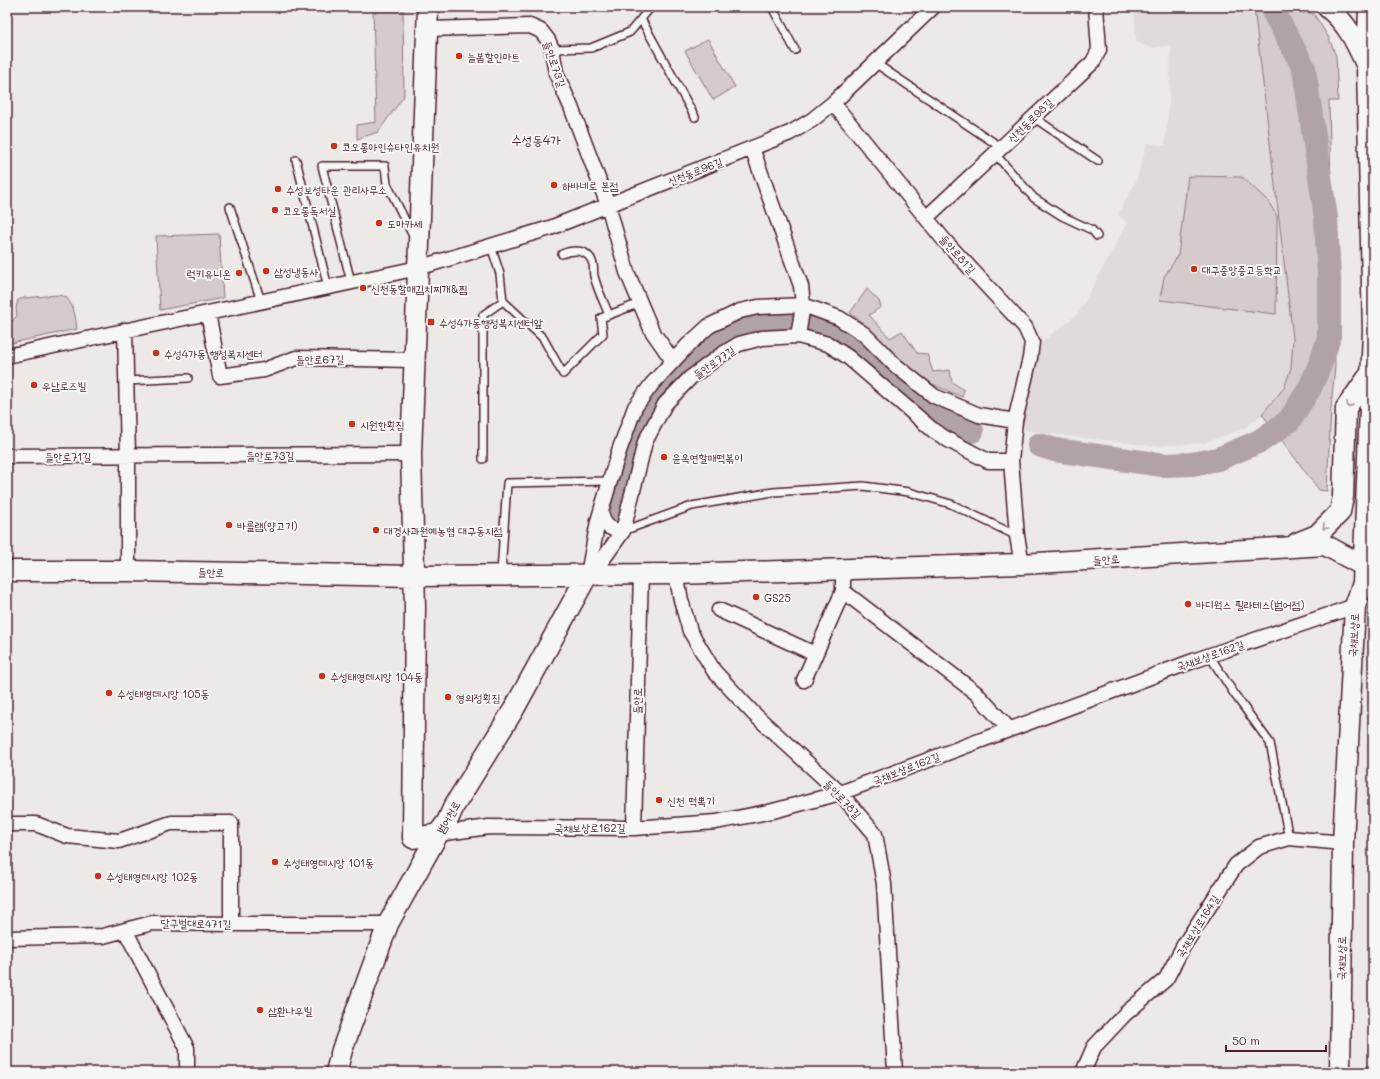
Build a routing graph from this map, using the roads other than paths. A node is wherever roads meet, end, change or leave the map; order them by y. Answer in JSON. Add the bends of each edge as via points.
{"nodes":[{"id":1,"x":428,"y":7,"type":"edge"},
{"id":2,"x":651,"y":7,"type":"edge"},
{"id":3,"x":772,"y":7,"type":"edge"},
{"id":4,"x":933,"y":7,"type":"edge"},
{"id":5,"x":1096,"y":7,"type":"edge"},
{"id":6,"x":1327,"y":7,"type":"edge"},
{"id":7,"x":1369,"y":7,"type":"edge"},
{"id":8,"x":641,"y":19,"type":"junction"},
{"id":9,"x":428,"y":29,"type":"junction"},
{"id":10,"x":552,"y":49,"type":"junction"},
{"id":11,"x":795,"y":50,"type":"dead end"},
{"id":12,"x":875,"y":63,"type":"junction"},
{"id":13,"x":1367,"y":66,"type":"junction"},
{"id":14,"x":1371,"y":87,"type":"edge"},
{"id":15,"x":833,"y":103,"type":"junction"},
{"id":16,"x":695,"y":117,"type":"dead end"},
{"id":17,"x":1033,"y":117,"type":"junction"},
{"id":18,"x":752,"y":148,"type":"junction"},
{"id":19,"x":998,"y":151,"type":"junction"},
{"id":20,"x":296,"y":160,"type":"dead end"},
{"id":21,"x":1098,"y":161,"type":"dead end"},
{"id":22,"x":608,"y":205,"type":"junction"},
{"id":23,"x":230,"y":207,"type":"dead end"},
{"id":24,"x":926,"y":218,"type":"junction"},
{"id":25,"x":1097,"y":236,"type":"dead end"},
{"id":26,"x":491,"y":246,"type":"junction"},
{"id":27,"x":419,"y":248,"type":"junction"},
{"id":28,"x":562,"y":254,"type":"dead end"},
{"id":29,"x":418,"y":268,"type":"junction"},
{"id":30,"x":352,"y":282,"type":"junction"},
{"id":31,"x":328,"y":287,"type":"junction"},
{"id":32,"x":261,"y":301,"type":"junction"},
{"id":33,"x":503,"y":301,"type":"junction"},
{"id":34,"x":640,"y":303,"type":"junction"},
{"id":35,"x":803,"y":305,"type":"junction"},
{"id":36,"x":208,"y":313,"type":"junction"},
{"id":37,"x":609,"y":315,"type":"junction"},
{"id":38,"x":125,"y":330,"type":"junction"},
{"id":39,"x":1373,"y":331,"type":"edge"},
{"id":40,"x":798,"y":336,"type":"junction"},
{"id":41,"x":7,"y":356,"type":"edge"},
{"id":42,"x":415,"y":360,"type":"junction"},
{"id":43,"x":674,"y":361,"type":"junction"},
{"id":44,"x":1371,"y":373,"type":"junction"},
{"id":45,"x":188,"y":378,"type":"dead end"},
{"id":46,"x":126,"y":381,"type":"junction"},
{"id":47,"x":1015,"y":421,"type":"junction"},
{"id":48,"x":411,"y":454,"type":"junction"},
{"id":49,"x":7,"y":456,"type":"edge"},
{"id":50,"x":128,"y":456,"type":"junction"},
{"id":51,"x":483,"y":458,"type":"dead end"},
{"id":52,"x":1012,"y":464,"type":"junction"},
{"id":53,"x":610,"y":481,"type":"junction"},
{"id":54,"x":1369,"y":502,"type":"edge"},
{"id":55,"x":601,"y":511,"type":"junction"},
{"id":56,"x":623,"y":531,"type":"junction"},
{"id":57,"x":1017,"y":536,"type":"junction"},
{"id":58,"x":1283,"y":548,"type":"junction"},
{"id":59,"x":1022,"y":564,"type":"junction"},
{"id":60,"x":1368,"y":568,"type":"edge"},
{"id":61,"x":843,"y":570,"type":"junction"},
{"id":62,"x":7,"y":571,"type":"edge"},
{"id":63,"x":128,"y":571,"type":"junction"},
{"id":64,"x":640,"y":573,"type":"junction"},
{"id":65,"x":588,"y":574,"type":"junction"},
{"id":66,"x":676,"y":574,"type":"junction"},
{"id":67,"x":500,"y":575,"type":"junction"},
{"id":68,"x":415,"y":576,"type":"junction"},
{"id":69,"x":843,"y":591,"type":"junction"},
{"id":70,"x":1355,"y":606,"type":"junction"},
{"id":71,"x":719,"y":610,"type":"dead end"},
{"id":72,"x":815,"y":654,"type":"junction"},
{"id":73,"x":1208,"y":655,"type":"junction"},
{"id":74,"x":804,"y":680,"type":"dead end"},
{"id":75,"x":1008,"y":729,"type":"junction"},
{"id":76,"x":840,"y":793,"type":"junction"},
{"id":77,"x":7,"y":824,"type":"edge"},
{"id":78,"x":634,"y":828,"type":"junction"},
{"id":79,"x":438,"y":834,"type":"junction"},
{"id":80,"x":1289,"y":838,"type":"junction"},
{"id":81,"x":1343,"y":843,"type":"junction"},
{"id":82,"x":231,"y":924,"type":"junction"},
{"id":83,"x":388,"y":924,"type":"junction"},
{"id":84,"x":125,"y":930,"type":"junction"},
{"id":85,"x":7,"y":938,"type":"edge"},
{"id":86,"x":187,"y":1072,"type":"edge"},
{"id":87,"x":336,"y":1072,"type":"edge"},
{"id":88,"x":895,"y":1072,"type":"edge"},
{"id":89,"x":1083,"y":1072,"type":"edge"},
{"id":90,"x":1340,"y":1072,"type":"edge"}],
"edges":[{"from":1,"to":9,"type":"main road"},
{"from":2,"to":8,"type":"lane"},
{"from":3,"to":11,"type":"lane"},
{"from":4,"to":12,"type":"street","name":"신천동로96길"},
{"from":5,"to":17,"type":"street","name":"신천동로98길","via":[[1099,50],[1093,62]]},
{"from":6,"to":13,"type":"main road","via":[[1353,35]]},
{"from":7,"to":13,"type":"main road","name":"국채보상로"},
{"from":8,"to":10,"type":"lane","via":[[630,32],[591,48]]},
{"from":8,"to":16,"type":"lane"},
{"from":9,"to":10,"type":"street","name":"들안로73길","via":[[530,26],[541,31]]},
{"from":9,"to":27,"type":"main road"},
{"from":10,"to":22,"type":"street","name":"들안로73길","via":[[556,73]]},
{"from":12,"to":15,"type":"street","name":"신천동로96길"},
{"from":12,"to":19,"type":"lane"},
{"from":13,"to":14,"type":"main road","name":"국채보상로"},
{"from":14,"to":39,"type":"main road","name":"국채보상로"},
{"from":15,"to":18,"type":"street","name":"신천동로96길","via":[[790,133]]},
{"from":15,"to":24,"type":"street","name":"들안로81길"},
{"from":17,"to":19,"type":"street","name":"신천동로98길"},
{"from":17,"to":21,"type":"lane"},
{"from":18,"to":22,"type":"street","name":"신천동로96길"},
{"from":18,"to":35,"type":"street","via":[[801,286]]},
{"from":19,"to":24,"type":"street","name":"신천동로98길"},
{"from":19,"to":25,"type":"lane","via":[[1034,198],[1062,216],[1092,230]]},
{"from":20,"to":31,"type":"lane"},
{"from":22,"to":26,"type":"street","name":"신천동로96길","via":[[550,228]]},
{"from":22,"to":34,"type":"street","name":"들안로73길","via":[[627,272]]},
{"from":23,"to":32,"type":"lane"},
{"from":24,"to":47,"type":"street","name":"들안로81길","via":[[1025,327],[1032,342]]},
{"from":26,"to":29,"type":"street","name":"신천동로96길"},
{"from":26,"to":33,"type":"lane","via":[[500,274]]},
{"from":27,"to":29,"type":"main road"},
{"from":27,"to":30,"type":"lane","via":[[387,184],[385,166],[322,166]]},
{"from":28,"to":37,"type":"lane","via":[[580,250],[590,258]]},
{"from":29,"to":30,"type":"street"},
{"from":29,"to":42,"type":"main road"},
{"from":30,"to":31,"type":"street"},
{"from":31,"to":32,"type":"street"},
{"from":32,"to":36,"type":"street"},
{"from":33,"to":37,"type":"lane","via":[[543,338],[563,374],[603,334],[601,318]]},
{"from":33,"to":51,"type":"lane","via":[[482,315]]},
{"from":34,"to":37,"type":"lane"},
{"from":34,"to":43,"type":"street","name":"들안로73길","via":[[652,331]]},
{"from":35,"to":40,"type":"street"},
{"from":35,"to":43,"type":"street","via":[[758,307],[740,311],[709,326]]},
{"from":35,"to":47,"type":"street","via":[[839,318],[864,334],[934,396],[979,415]]},
{"from":36,"to":38,"type":"street"},
{"from":36,"to":42,"type":"street","name":"들안로67길","via":[[220,376],[264,370],[296,358]]},
{"from":38,"to":41,"type":"street"},
{"from":38,"to":46,"type":"street"},
{"from":39,"to":44,"type":"main road","name":"국채보상로"},
{"from":40,"to":52,"type":"street","name":"들안로77길","via":[[828,344],[848,357],[950,441],[988,461]]},
{"from":40,"to":56,"type":"street","name":"들안로77길","via":[[762,338],[739,344],[690,378],[666,404],[645,442]]},
{"from":42,"to":48,"type":"main road"},
{"from":43,"to":53,"type":"street","via":[[635,407]]},
{"from":44,"to":54,"type":"main road","name":"국채보상로"},
{"from":44,"to":58,"type":"main road","one_way":true,"via":[[1346,408],[1343,497],[1340,512],[1317,535]]},
{"from":45,"to":46,"type":"lane"},
{"from":46,"to":50,"type":"street"},
{"from":47,"to":52,"type":"street","name":"들안로81길"},
{"from":48,"to":50,"type":"street","name":"들안로73길"},
{"from":48,"to":68,"type":"main road"},
{"from":49,"to":50,"type":"street","name":"들안로71길"},
{"from":50,"to":63,"type":"street"},
{"from":52,"to":57,"type":"street"},
{"from":53,"to":55,"type":"street"},
{"from":53,"to":67,"type":"lane","via":[[507,483]]},
{"from":54,"to":60,"type":"main road","name":"국채보상로","via":[[1366,520]]},
{"from":55,"to":56,"type":"street","via":[[602,520],[608,527]]},
{"from":55,"to":65,"type":"street"},
{"from":56,"to":57,"type":"lane","via":[[692,506],[774,492],[863,486],[909,492],[951,504]]},
{"from":56,"to":65,"type":"street","name":"들안로77길","via":[[602,562]]},
{"from":57,"to":59,"type":"street"},
{"from":58,"to":59,"type":"main road","name":"들안로"},
{"from":58,"to":60,"type":"main road","name":"들안로","via":[[1325,545]]},
{"from":59,"to":61,"type":"main road","name":"들안로"},
{"from":60,"to":70,"type":"main road","name":"국채보상로"},
{"from":61,"to":66,"type":"main road","name":"들안로"},
{"from":61,"to":69,"type":"street"},
{"from":62,"to":63,"type":"main road","name":"들안로"},
{"from":63,"to":68,"type":"main road","name":"들안로"},
{"from":64,"to":65,"type":"main road","name":"들안로"},
{"from":64,"to":66,"type":"main road","name":"들안로"},
{"from":64,"to":78,"type":"street","name":"들안로"},
{"from":65,"to":67,"type":"main road","name":"들안로"},
{"from":65,"to":79,"type":"main road","name":"범어천로","via":[[514,709]]},
{"from":66,"to":76,"type":"street","name":"들안로78길","via":[[690,631],[714,671],[753,713]]},
{"from":67,"to":68,"type":"main road","name":"들안로"},
{"from":68,"to":79,"type":"main road","via":[[414,838]]},
{"from":69,"to":72,"type":"street"},
{"from":69,"to":75,"type":"street","via":[[976,693]]},
{"from":70,"to":73,"type":"street","name":"국채보상로162길"},
{"from":70,"to":81,"type":"main road","name":"국채보상로"},
{"from":71,"to":72,"type":"street"},
{"from":72,"to":74,"type":"street"},
{"from":73,"to":75,"type":"street","name":"국채보상로162길"},
{"from":73,"to":80,"type":"lane","via":[[1270,743]]},
{"from":75,"to":76,"type":"street","name":"국채보상로162길"},
{"from":76,"to":78,"type":"street","name":"국채보상로162길","via":[[773,811],[716,822]]},
{"from":76,"to":88,"type":"street","name":"들안로78길","via":[[875,834],[884,884]]},
{"from":77,"to":82,"type":"street","via":[[36,824],[67,836],[119,841],[171,823],[231,823]]},
{"from":78,"to":79,"type":"street","name":"국채보상로162길","via":[[489,827]]},
{"from":79,"to":83,"type":"main road","name":"범어천로"},
{"from":80,"to":81,"type":"street","name":"국채보상로164길"},
{"from":80,"to":89,"type":"street","name":"국채보상로164길","via":[[1258,847],[1236,865],[1184,945],[1166,979],[1125,1014],[1094,1046]]},
{"from":81,"to":90,"type":"main road","name":"국채보상로"},
{"from":82,"to":83,"type":"street","name":"달구벌대로471길"},
{"from":82,"to":84,"type":"street","name":"달구벌대로471길","via":[[152,923]]},
{"from":83,"to":87,"type":"main road","name":"범어천로"},
{"from":84,"to":85,"type":"street","name":"달구벌대로471길","via":[[103,936]]},
{"from":84,"to":86,"type":"street","via":[[187,1048]]}]}
